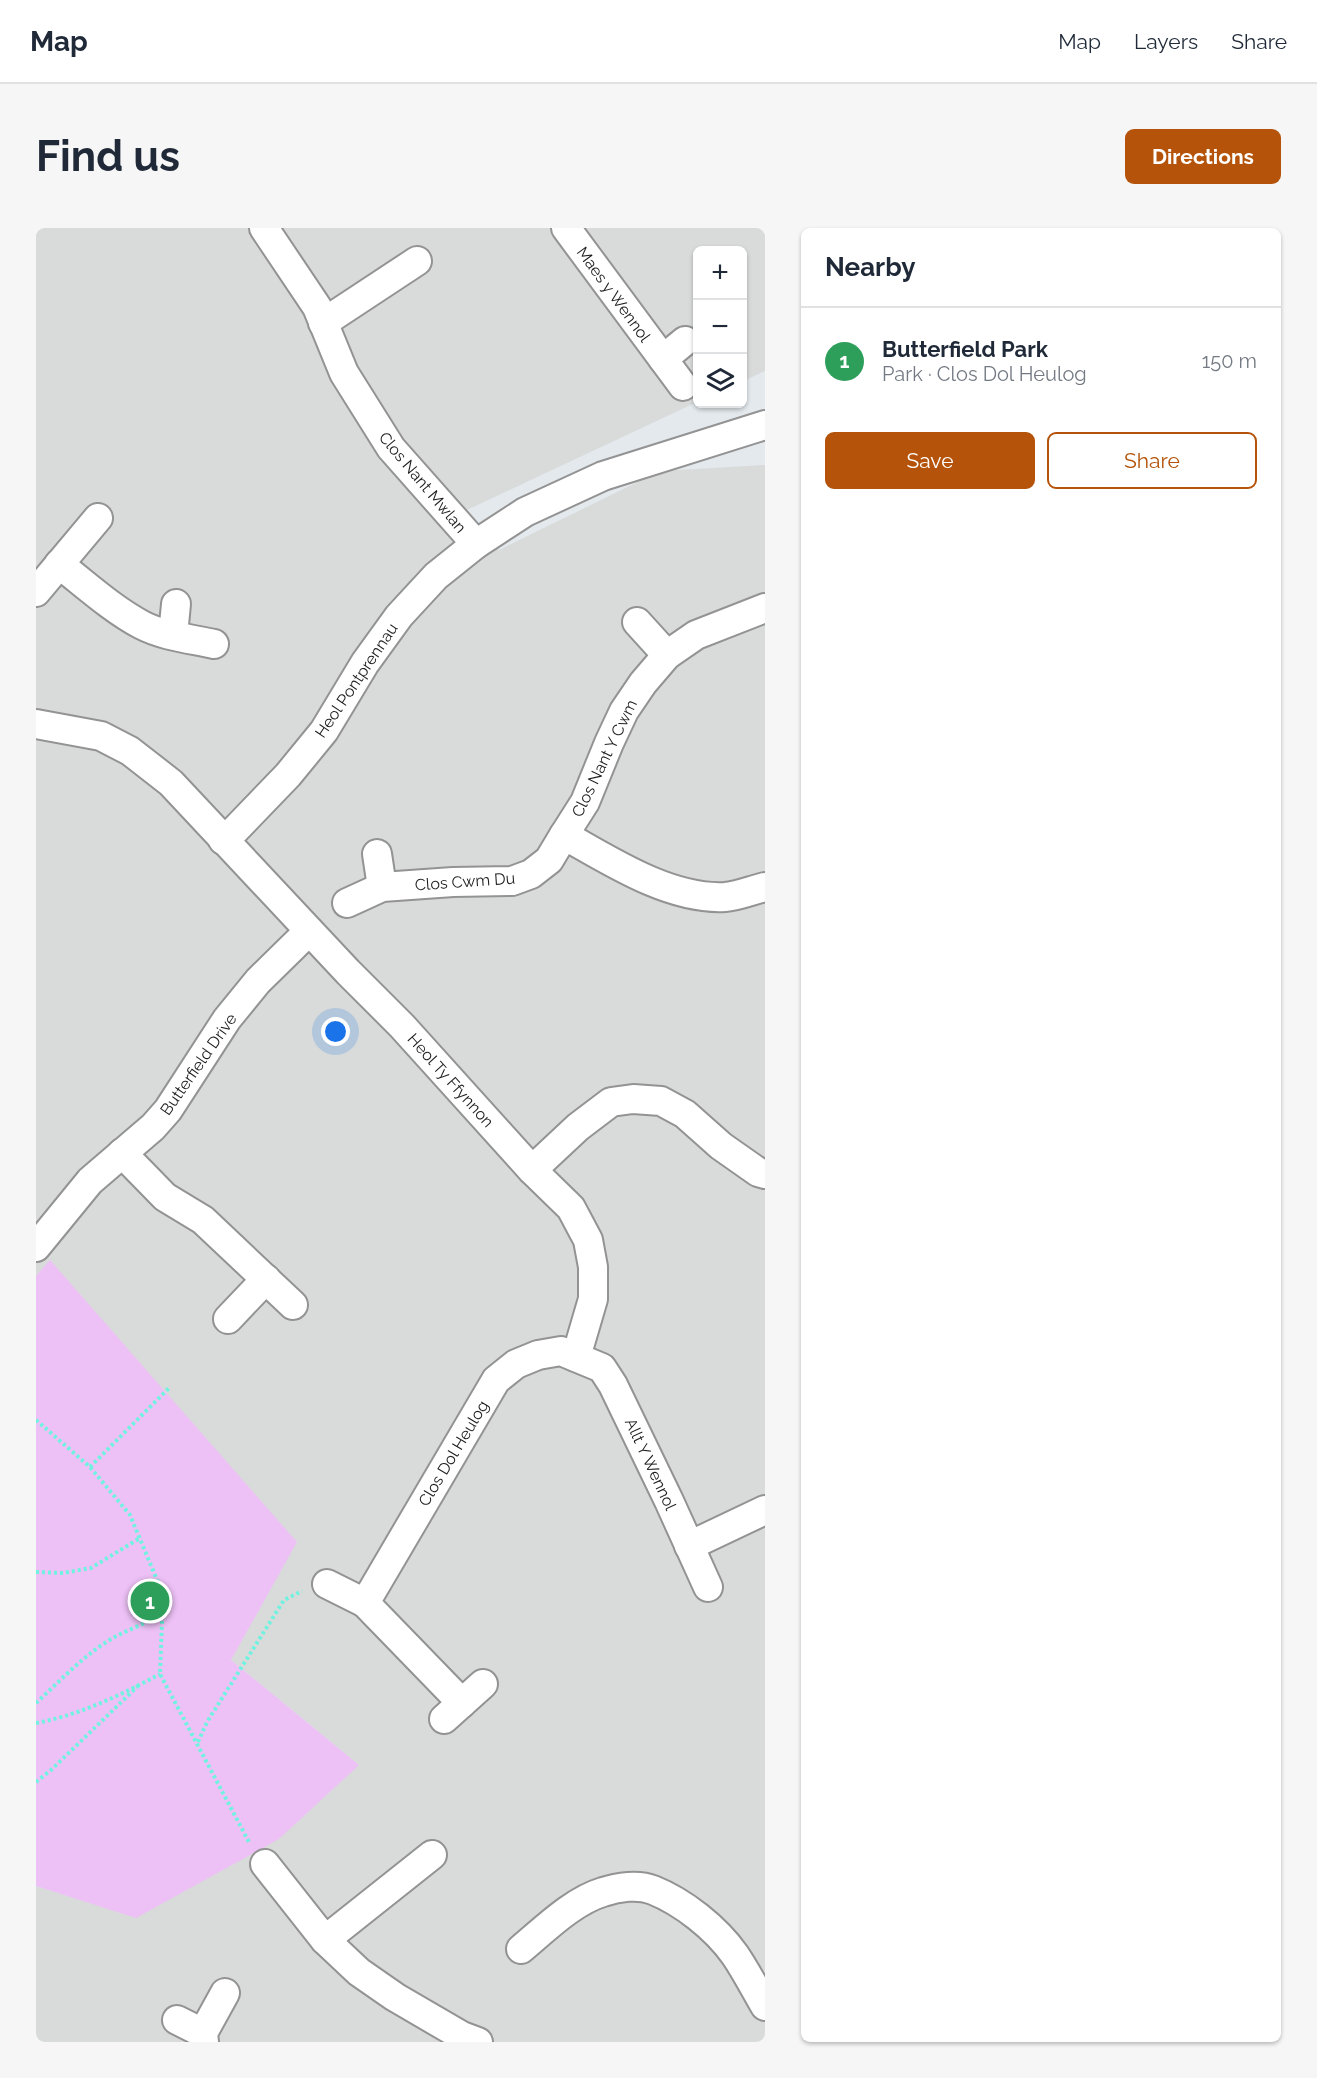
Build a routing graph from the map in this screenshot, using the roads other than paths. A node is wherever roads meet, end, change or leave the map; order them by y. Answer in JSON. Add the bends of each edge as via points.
{"nodes":[{"id":1,"x":264,"y":228,"type":"edge"},
{"id":2,"x":566,"y":228,"type":"edge"},
{"id":3,"x":417,"y":261,"type":"dead end"},
{"id":4,"x":323,"y":322,"type":"junction"},
{"id":5,"x":685,"y":341,"type":"dead end"},
{"id":6,"x":663,"y":359,"type":"junction"},
{"id":7,"x":683,"y":386,"type":"dead end"},
{"id":8,"x":765,"y":425,"type":"edge"},
{"id":9,"x":98,"y":518,"type":"dead end"},
{"id":10,"x":476,"y":544,"type":"junction"},
{"id":11,"x":59,"y":564,"type":"junction"},
{"id":12,"x":36,"y":591,"type":"edge"},
{"id":13,"x":176,"y":604,"type":"dead end"},
{"id":14,"x":765,"y":608,"type":"edge"},
{"id":15,"x":637,"y":622,"type":"dead end"},
{"id":16,"x":173,"y":635,"type":"junction"},
{"id":17,"x":214,"y":644,"type":"dead end"},
{"id":18,"x":667,"y":655,"type":"junction"},
{"id":19,"x":36,"y":724,"type":"edge"},
{"id":20,"x":564,"y":834,"type":"junction"},
{"id":21,"x":223,"y":840,"type":"junction"},
{"id":22,"x":377,"y":854,"type":"dead end"},
{"id":23,"x":382,"y":887,"type":"junction"},
{"id":24,"x":765,"y":887,"type":"edge"},
{"id":25,"x":347,"y":903,"type":"dead end"},
{"id":26,"x":309,"y":931,"type":"junction"},
{"id":27,"x":122,"y":1153,"type":"junction"},
{"id":28,"x":532,"y":1170,"type":"junction"},
{"id":29,"x":765,"y":1174,"type":"edge"},
{"id":30,"x":36,"y":1247,"type":"edge"},
{"id":31,"x":266,"y":1280,"type":"junction"},
{"id":32,"x":293,"y":1305,"type":"dead end"},
{"id":33,"x":228,"y":1319,"type":"dead end"},
{"id":34,"x":576,"y":1357,"type":"junction"},
{"id":35,"x":765,"y":1510,"type":"edge"},
{"id":36,"x":689,"y":1546,"type":"junction"},
{"id":37,"x":327,"y":1584,"type":"road end"},
{"id":38,"x":708,"y":1587,"type":"dead end"},
{"id":39,"x":365,"y":1603,"type":"junction"},
{"id":40,"x":483,"y":1684,"type":"dead end"},
{"id":41,"x":432,"y":1855,"type":"dead end"},
{"id":42,"x":265,"y":1864,"type":"road end"},
{"id":43,"x":325,"y":1940,"type":"junction"},
{"id":44,"x":521,"y":1949,"type":"dead end"},
{"id":45,"x":225,"y":1993,"type":"dead end"},
{"id":46,"x":765,"y":2006,"type":"edge"},
{"id":47,"x":177,"y":2019,"type":"dead end"},
{"id":48,"x":204,"y":2037,"type":"edge"},
{"id":49,"x":466,"y":2040,"type":"edge"}],
"edges":[{"from":1,"to":4,"type":"street","name":"Clos Nant Mwlan"},
{"from":2,"to":6,"type":"street","name":"Maes y Wennol"},
{"from":3,"to":4,"type":"street"},
{"from":4,"to":10,"type":"street","name":"Clos Nant Mwlan","via":[[344,373],[391,448]]},
{"from":5,"to":6,"type":"street","name":"Maes y Wennol"},
{"from":6,"to":7,"type":"street","name":"Maes y Wennol"},
{"from":8,"to":10,"type":"street","name":"Heol Pontprennau","via":[[603,476],[525,512]]},
{"from":9,"to":11,"type":"street"},
{"from":10,"to":21,"type":"street","name":"Heol Pontprennau","via":[[436,576],[399,616],[324,731],[288,776]]},
{"from":11,"to":12,"type":"street"},
{"from":11,"to":16,"type":"street","via":[[143,626]]},
{"from":13,"to":16,"type":"street"},
{"from":14,"to":18,"type":"street","name":"Clos Nant Y Cwm","via":[[696,635]]},
{"from":15,"to":18,"type":"street"},
{"from":16,"to":17,"type":"street"},
{"from":18,"to":20,"type":"street","name":"Clos Nant Y Cwm","via":[[624,711],[585,802]]},
{"from":19,"to":21,"type":"street","name":"Heol Ty Ffynnon","via":[[101,736],[130,751],[171,783]]},
{"from":20,"to":23,"type":"street","name":"Clos Cwm Du","via":[[549,860],[531,874],[512,881]]},
{"from":20,"to":24,"type":"street","via":[[632,873],[694,896],[726,897]]},
{"from":21,"to":26,"type":"street","name":"Heol Ty Ffynnon"},
{"from":22,"to":23,"type":"street"},
{"from":23,"to":25,"type":"street","name":"Clos Cwm Du"},
{"from":26,"to":27,"type":"street","name":"Butterfield Drive","via":[[258,981],[227,1019],[168,1110]]},
{"from":26,"to":28,"type":"street","name":"Heol Ty Ffynnon","via":[[402,1026]]},
{"from":27,"to":30,"type":"street","name":"Butterfield Drive","via":[[90,1181]]},
{"from":27,"to":31,"type":"street","via":[[165,1197],[203,1220]]},
{"from":28,"to":29,"type":"street","via":[[578,1126],[611,1102],[633,1099],[661,1101],[685,1114],[721,1146]]},
{"from":28,"to":34,"type":"street","name":"Heol Ty Ffynnon","via":[[571,1208],[588,1240],[594,1267],[594,1299]]},
{"from":31,"to":32,"type":"street"},
{"from":31,"to":33,"type":"street"},
{"from":34,"to":36,"type":"street","name":"Allt Y Wennol","via":[[602,1368],[613,1384]]},
{"from":34,"to":39,"type":"street","name":"Clos Dol Heulog","via":[[561,1351],[538,1355],[516,1364],[496,1380]]},
{"from":35,"to":36,"type":"street"},
{"from":36,"to":38,"type":"street","name":"Allt Y Wennol"},
{"from":37,"to":39,"type":"street"},
{"from":39,"to":40,"type":"street","via":[[453,1711]]},
{"from":41,"to":43,"type":"street"},
{"from":42,"to":43,"type":"street"},
{"from":43,"to":49,"type":"street","via":[[386,1991]]},
{"from":44,"to":46,"type":"street","via":[[564,1913],[601,1892],[625,1886],[651,1889],[709,1926],[734,1953]]},
{"from":45,"to":48,"type":"street"},
{"from":47,"to":48,"type":"street"}]}
